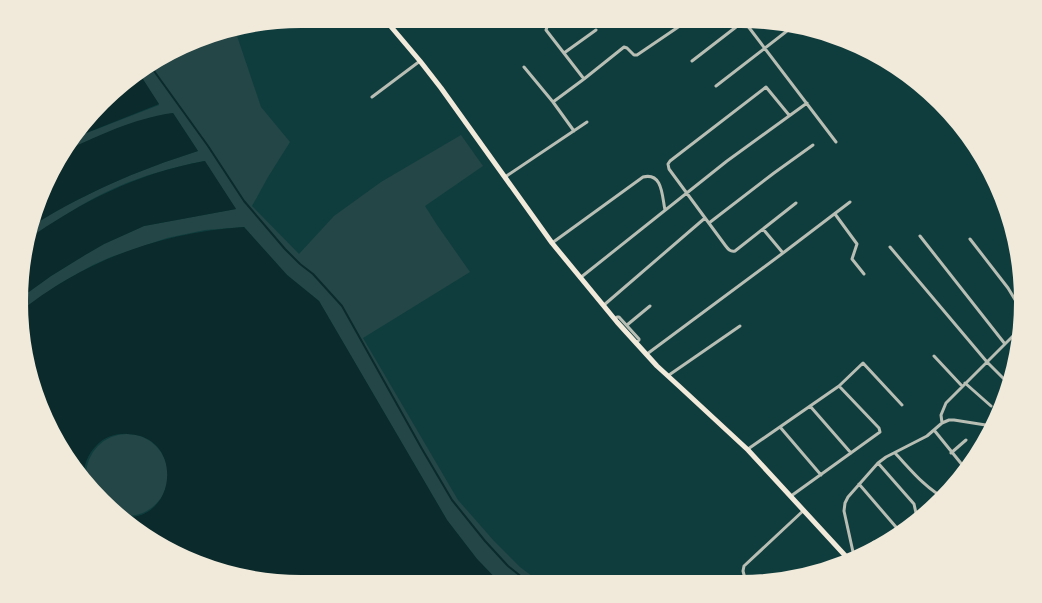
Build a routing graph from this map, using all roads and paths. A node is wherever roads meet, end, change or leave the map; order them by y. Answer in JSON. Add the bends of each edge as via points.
{"nodes":[{"id":1,"x":390,"y":25,"type":"edge"},
{"id":2,"x":550,"y":25,"type":"edge"},
{"id":3,"x":681,"y":25,"type":"edge"},
{"id":4,"x":739,"y":25,"type":"edge"},
{"id":5,"x":747,"y":25,"type":"edge"},
{"id":6,"x":789,"y":29,"type":"edge"},
{"id":7,"x":596,"y":30,"type":"dead end"},
{"id":8,"x":765,"y":48,"type":"junction"},
{"id":9,"x":564,"y":53,"type":"junction"},
{"id":10,"x":420,"y":61,"type":"junction"},
{"id":11,"x":692,"y":61,"type":"dead end"},
{"id":12,"x":524,"y":67,"type":"dead end"},
{"id":13,"x":584,"y":79,"type":"junction"},
{"id":14,"x":716,"y":86,"type":"dead end"},
{"id":15,"x":372,"y":97,"type":"dead end"},
{"id":16,"x":553,"y":102,"type":"junction"},
{"id":17,"x":807,"y":103,"type":"junction"},
{"id":18,"x":789,"y":115,"type":"junction"},
{"id":19,"x":587,"y":122,"type":"dead end"},
{"id":20,"x":574,"y":131,"type":"junction"},
{"id":21,"x":836,"y":142,"type":"dead end"},
{"id":22,"x":813,"y":145,"type":"dead end"},
{"id":23,"x":505,"y":178,"type":"junction"},
{"id":24,"x":686,"y":193,"type":"junction"},
{"id":25,"x":850,"y":202,"type":"dead end"},
{"id":26,"x":796,"y":203,"type":"dead end"},
{"id":27,"x":665,"y":210,"type":"junction"},
{"id":28,"x":835,"y":214,"type":"junction"},
{"id":29,"x":706,"y":218,"type":"junction"},
{"id":30,"x":710,"y":223,"type":"junction"},
{"id":31,"x":764,"y":229,"type":"junction"},
{"id":32,"x":920,"y":236,"type":"dead end"},
{"id":33,"x":970,"y":239,"type":"dead end"},
{"id":34,"x":552,"y":243,"type":"junction"},
{"id":35,"x":890,"y":247,"type":"dead end"},
{"id":36,"x":783,"y":253,"type":"junction"},
{"id":37,"x":864,"y":274,"type":"dead end"},
{"id":38,"x":580,"y":278,"type":"junction"},
{"id":39,"x":1017,"y":303,"type":"edge"},
{"id":40,"x":603,"y":306,"type":"junction"},
{"id":41,"x":650,"y":306,"type":"dead end"},
{"id":42,"x":614,"y":319,"type":"junction"},
{"id":43,"x":627,"y":325,"type":"junction"},
{"id":44,"x":740,"y":326,"type":"dead end"},
{"id":45,"x":1015,"y":334,"type":"edge"},
{"id":46,"x":636,"y":343,"type":"junction"},
{"id":47,"x":1005,"y":344,"type":"junction"},
{"id":48,"x":647,"y":354,"type":"junction"},
{"id":49,"x":934,"y":356,"type":"dead end"},
{"id":50,"x":987,"y":362,"type":"junction"},
{"id":51,"x":669,"y":375,"type":"junction"},
{"id":52,"x":1005,"y":380,"type":"edge"},
{"id":53,"x":964,"y":385,"type":"junction"},
{"id":54,"x":839,"y":386,"type":"junction"},
{"id":55,"x":902,"y":405,"type":"dead end"},
{"id":56,"x":810,"y":406,"type":"junction"},
{"id":57,"x":991,"y":406,"type":"dead end"},
{"id":58,"x":942,"y":423,"type":"junction"},
{"id":59,"x":987,"y":425,"type":"edge"},
{"id":60,"x":780,"y":427,"type":"junction"},
{"id":61,"x":934,"y":430,"type":"junction"},
{"id":62,"x":966,"y":440,"type":"dead end"},
{"id":63,"x":748,"y":450,"type":"junction"},
{"id":64,"x":851,"y":453,"type":"junction"},
{"id":65,"x":895,"y":453,"type":"junction"},
{"id":66,"x":952,"y":453,"type":"junction"},
{"id":67,"x":878,"y":463,"type":"junction"},
{"id":68,"x":963,"y":466,"type":"edge"},
{"id":69,"x":821,"y":475,"type":"junction"},
{"id":70,"x":859,"y":484,"type":"junction"},
{"id":71,"x":938,"y":495,"type":"edge"},
{"id":72,"x":791,"y":496,"type":"junction"},
{"id":73,"x":804,"y":510,"type":"junction"},
{"id":74,"x":917,"y":514,"type":"edge"},
{"id":75,"x":897,"y":529,"type":"edge"},
{"id":76,"x":874,"y":542,"type":"dead end"},
{"id":77,"x":871,"y":545,"type":"edge"},
{"id":78,"x":853,"y":554,"type":"edge"},
{"id":79,"x":849,"y":556,"type":"edge"},
{"id":80,"x":745,"y":578,"type":"edge"}],
"edges":[{"from":1,"to":10,"type":"main road"},
{"from":2,"to":9,"type":"street","via":[[546,30]]},
{"from":3,"to":13,"type":"street","via":[[637,55],[624,47]]},
{"from":4,"to":11,"type":"street"},
{"from":5,"to":8,"type":"street"},
{"from":6,"to":8,"type":"street"},
{"from":7,"to":9,"type":"street"},
{"from":8,"to":14,"type":"street"},
{"from":8,"to":17,"type":"street"},
{"from":9,"to":13,"type":"street"},
{"from":10,"to":15,"type":"street"},
{"from":10,"to":23,"type":"main road"},
{"from":12,"to":16,"type":"street"},
{"from":13,"to":16,"type":"street"},
{"from":16,"to":20,"type":"street"},
{"from":17,"to":18,"type":"street"},
{"from":17,"to":21,"type":"street"},
{"from":18,"to":24,"type":"street"},
{"from":18,"to":24,"type":"street","via":[[766,87],[670,162],[669,168]]},
{"from":19,"to":20,"type":"street"},
{"from":20,"to":23,"type":"street"},
{"from":22,"to":30,"type":"street"},
{"from":23,"to":34,"type":"main road"},
{"from":24,"to":27,"type":"street"},
{"from":24,"to":29,"type":"street"},
{"from":25,"to":28,"type":"street"},
{"from":26,"to":31,"type":"street"},
{"from":27,"to":34,"type":"street","via":[[658,182],[649,176],[643,177]]},
{"from":27,"to":38,"type":"street"},
{"from":28,"to":36,"type":"street"},
{"from":28,"to":37,"type":"street","via":[[857,244],[852,259]]},
{"from":29,"to":30,"type":"street"},
{"from":29,"to":40,"type":"street"},
{"from":30,"to":31,"type":"street","via":[[732,252]]},
{"from":31,"to":36,"type":"street"},
{"from":32,"to":47,"type":"street"},
{"from":33,"to":39,"type":"street"},
{"from":34,"to":38,"type":"main road"},
{"from":35,"to":50,"type":"street"},
{"from":36,"to":48,"type":"street"},
{"from":38,"to":40,"type":"main road"},
{"from":40,"to":42,"type":"main road"},
{"from":41,"to":43,"type":"street"},
{"from":42,"to":43,"type":"street","via":[[619,317]]},
{"from":42,"to":46,"type":"main road"},
{"from":43,"to":46,"type":"street","via":[[640,339]]},
{"from":44,"to":51,"type":"street"},
{"from":45,"to":47,"type":"street"},
{"from":46,"to":48,"type":"main road"},
{"from":47,"to":50,"type":"street"},
{"from":48,"to":51,"type":"main road"},
{"from":49,"to":53,"type":"street"},
{"from":50,"to":52,"type":"street"},
{"from":50,"to":53,"type":"street"},
{"from":51,"to":63,"type":"main road"},
{"from":53,"to":57,"type":"street"},
{"from":53,"to":58,"type":"street","via":[[943,408]]},
{"from":54,"to":55,"type":"street","via":[[863,363]]},
{"from":54,"to":56,"type":"street"},
{"from":54,"to":64,"type":"street","via":[[880,430]]},
{"from":56,"to":60,"type":"street"},
{"from":56,"to":64,"type":"street"},
{"from":58,"to":59,"type":"street","via":[[954,420]]},
{"from":58,"to":61,"type":"street"},
{"from":60,"to":63,"type":"street"},
{"from":60,"to":69,"type":"street"},
{"from":61,"to":65,"type":"street"},
{"from":61,"to":66,"type":"street"},
{"from":62,"to":66,"type":"street"},
{"from":63,"to":72,"type":"main road"},
{"from":64,"to":69,"type":"street"},
{"from":65,"to":67,"type":"street"},
{"from":65,"to":71,"type":"street"},
{"from":66,"to":68,"type":"street"},
{"from":67,"to":70,"type":"street"},
{"from":67,"to":74,"type":"street","via":[[914,504]]},
{"from":69,"to":72,"type":"street"},
{"from":70,"to":75,"type":"street"},
{"from":70,"to":78,"type":"street","via":[[845,503],[844,511]]},
{"from":72,"to":73,"type":"main road"},
{"from":73,"to":79,"type":"main road"},
{"from":73,"to":80,"type":"street","via":[[744,566]]},
{"from":76,"to":77,"type":"street"}]}
